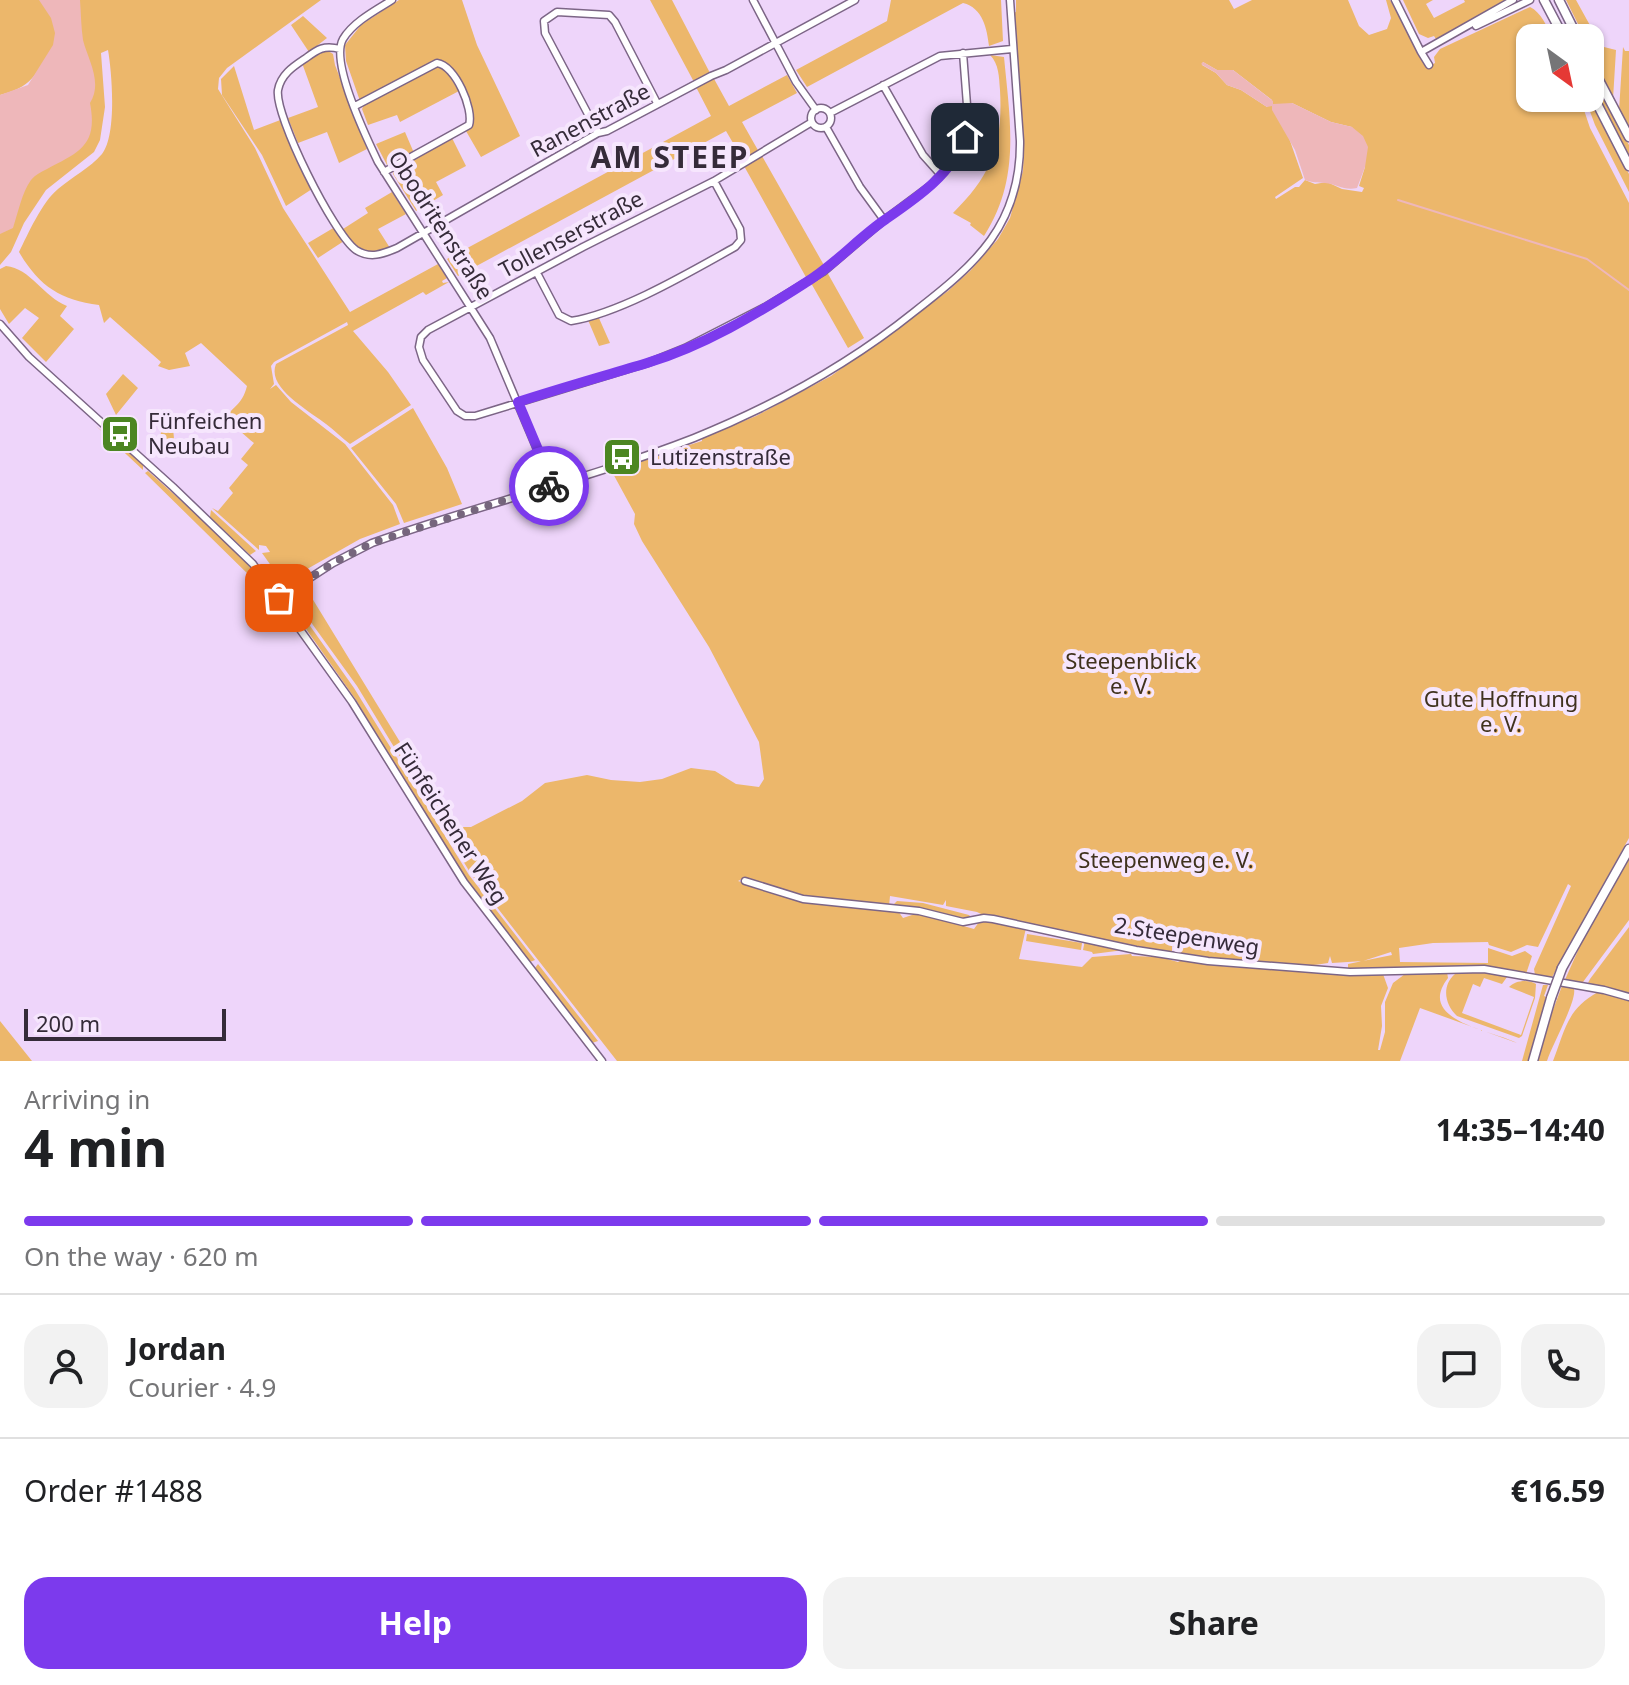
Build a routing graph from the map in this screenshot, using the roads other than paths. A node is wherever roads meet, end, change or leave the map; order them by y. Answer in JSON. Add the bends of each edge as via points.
{"nodes":[{"id":1,"x":392,"y":0,"type":"edge"},
{"id":2,"x":753,"y":0,"type":"edge"},
{"id":3,"x":855,"y":0,"type":"edge"},
{"id":4,"x":1010,"y":0,"type":"edge"},
{"id":5,"x":1395,"y":0,"type":"edge"},
{"id":6,"x":1513,"y":0,"type":"edge"},
{"id":7,"x":1530,"y":0,"type":"edge"},
{"id":8,"x":1544,"y":0,"type":"edge"},
{"id":9,"x":1559,"y":0,"type":"edge"},
{"id":10,"x":1557,"y":24,"type":"edge"},
{"id":11,"x":1571,"y":24,"type":"edge"},
{"id":12,"x":1454,"y":35,"type":"junction"},
{"id":13,"x":776,"y":44,"type":"junction"},
{"id":14,"x":340,"y":49,"type":"junction"},
{"id":15,"x":1012,"y":49,"type":"junction"},
{"id":16,"x":1421,"y":52,"type":"junction"},
{"id":17,"x":963,"y":53,"type":"junction"},
{"id":18,"x":1429,"y":65,"type":"dead end"},
{"id":19,"x":883,"y":85,"type":"junction"},
{"id":20,"x":1604,"y":90,"type":"edge"},
{"id":21,"x":657,"y":103,"type":"junction"},
{"id":22,"x":355,"y":106,"type":"junction"},
{"id":23,"x":816,"y":110,"type":"junction"},
{"id":24,"x":1601,"y":112,"type":"edge"},
{"id":25,"x":830,"y":113,"type":"junction"},
{"id":26,"x":812,"y":122,"type":"junction"},
{"id":27,"x":826,"y":127,"type":"junction"},
{"id":28,"x":598,"y":133,"type":"junction"},
{"id":29,"x":1629,"y":137,"type":"edge"},
{"id":30,"x":1629,"y":166,"type":"edge"},
{"id":31,"x":384,"y":172,"type":"junction"},
{"id":32,"x":940,"y":174,"type":"junction"},
{"id":33,"x":714,"y":181,"type":"junction"},
{"id":34,"x":884,"y":220,"type":"junction"},
{"id":35,"x":425,"y":233,"type":"junction"},
{"id":36,"x":537,"y":273,"type":"junction"},
{"id":37,"x":472,"y":306,"type":"junction"},
{"id":38,"x":0,"y":324,"type":"edge"},
{"id":39,"x":518,"y":402,"type":"junction"},
{"id":40,"x":552,"y":485,"type":"junction"},
{"id":41,"x":279,"y":598,"type":"junction"},
{"id":42,"x":1629,"y":849,"type":"edge"},
{"id":43,"x":745,"y":881,"type":"dead end"},
{"id":44,"x":1629,"y":997,"type":"edge"},
{"id":45,"x":602,"y":1061,"type":"edge"},
{"id":46,"x":1533,"y":1061,"type":"edge"}],
"edges":[{"from":1,"to":14,"type":"street","via":[[346,35]]},
{"from":2,"to":13,"type":"street"},
{"from":3,"to":13,"type":"street","name":"Ranenstraße"},
{"from":4,"to":15,"type":"street"},
{"from":5,"to":16,"type":"street"},
{"from":6,"to":12,"type":"street"},
{"from":7,"to":12,"type":"street"},
{"from":8,"to":10,"type":"main road"},
{"from":9,"to":11,"type":"main road"},
{"from":12,"to":16,"type":"street"},
{"from":13,"to":21,"type":"street","name":"Ranenstraße"},
{"from":13,"to":23,"type":"street"},
{"from":14,"to":22,"type":"street","name":"Obodritenstraße","via":[[340,65]]},
{"from":14,"to":35,"type":"street","name":"Ranenstraße","via":[[320,48],[291,68],[279,86],[279,103],[300,156],[328,212],[358,251],[384,254]]},
{"from":15,"to":17,"type":"street"},
{"from":15,"to":40,"type":"street","via":[[1018,180],[1000,228],[968,267],[870,345],[776,401],[674,446]]},
{"from":16,"to":18,"type":"street"},
{"from":17,"to":19,"type":"street","via":[[935,58]]},
{"from":17,"to":32,"type":"street","via":[[967,128],[956,158]]},
{"from":19,"to":25,"type":"street"},
{"from":19,"to":32,"type":"street","via":[[923,155]]},
{"from":20,"to":29,"type":"main road"},
{"from":21,"to":28,"type":"street","name":"Ranenstraße"},
{"from":21,"to":28,"type":"street","via":[[609,15],[549,15],[545,33]]},
{"from":22,"to":31,"type":"street","name":"Obodritenstraße"},
{"from":22,"to":31,"type":"street","via":[[437,63],[451,68],[456,78],[471,114],[469,125]]},
{"from":23,"to":25,"type":"street"},
{"from":23,"to":26,"type":"street"},
{"from":24,"to":30,"type":"main road"},
{"from":25,"to":27,"type":"street"},
{"from":26,"to":27,"type":"street"},
{"from":26,"to":33,"type":"street","name":"Tollenserstraße"},
{"from":27,"to":34,"type":"street"},
{"from":28,"to":35,"type":"street","name":"Ranenstraße"},
{"from":31,"to":35,"type":"street","name":"Obodritenstraße"},
{"from":32,"to":34,"type":"street"},
{"from":33,"to":36,"type":"street","name":"Tollenserstraße"},
{"from":33,"to":36,"type":"street","via":[[741,240],[677,279],[571,321],[559,315]]},
{"from":34,"to":39,"type":"street","via":[[823,272],[707,338],[648,363]]},
{"from":35,"to":37,"type":"street","name":"Obodritenstraße"},
{"from":36,"to":37,"type":"street","name":"Tollenserstraße"},
{"from":37,"to":39,"type":"street","name":"Obodritenstraße"},
{"from":37,"to":39,"type":"street","name":"Tollenserstraße","via":[[424,333],[420,355],[461,414],[475,416]]},
{"from":38,"to":41,"type":"street","name":"Fünfeichener Weg","via":[[29,357],[237,546]]},
{"from":39,"to":40,"type":"street","name":"Obodritenstraße"},
{"from":40,"to":41,"type":"street","via":[[372,543]]},
{"from":41,"to":45,"type":"street","name":"Fünfeichener Weg","via":[[352,702],[458,874]]},
{"from":42,"to":46,"type":"main road","bridge":true,"via":[[1562,968]]},
{"from":43,"to":44,"type":"street","name":"2.Steepenweg","via":[[803,899],[919,911],[963,922],[984,918],[1208,961],[1350,972],[1484,969]]}]}
